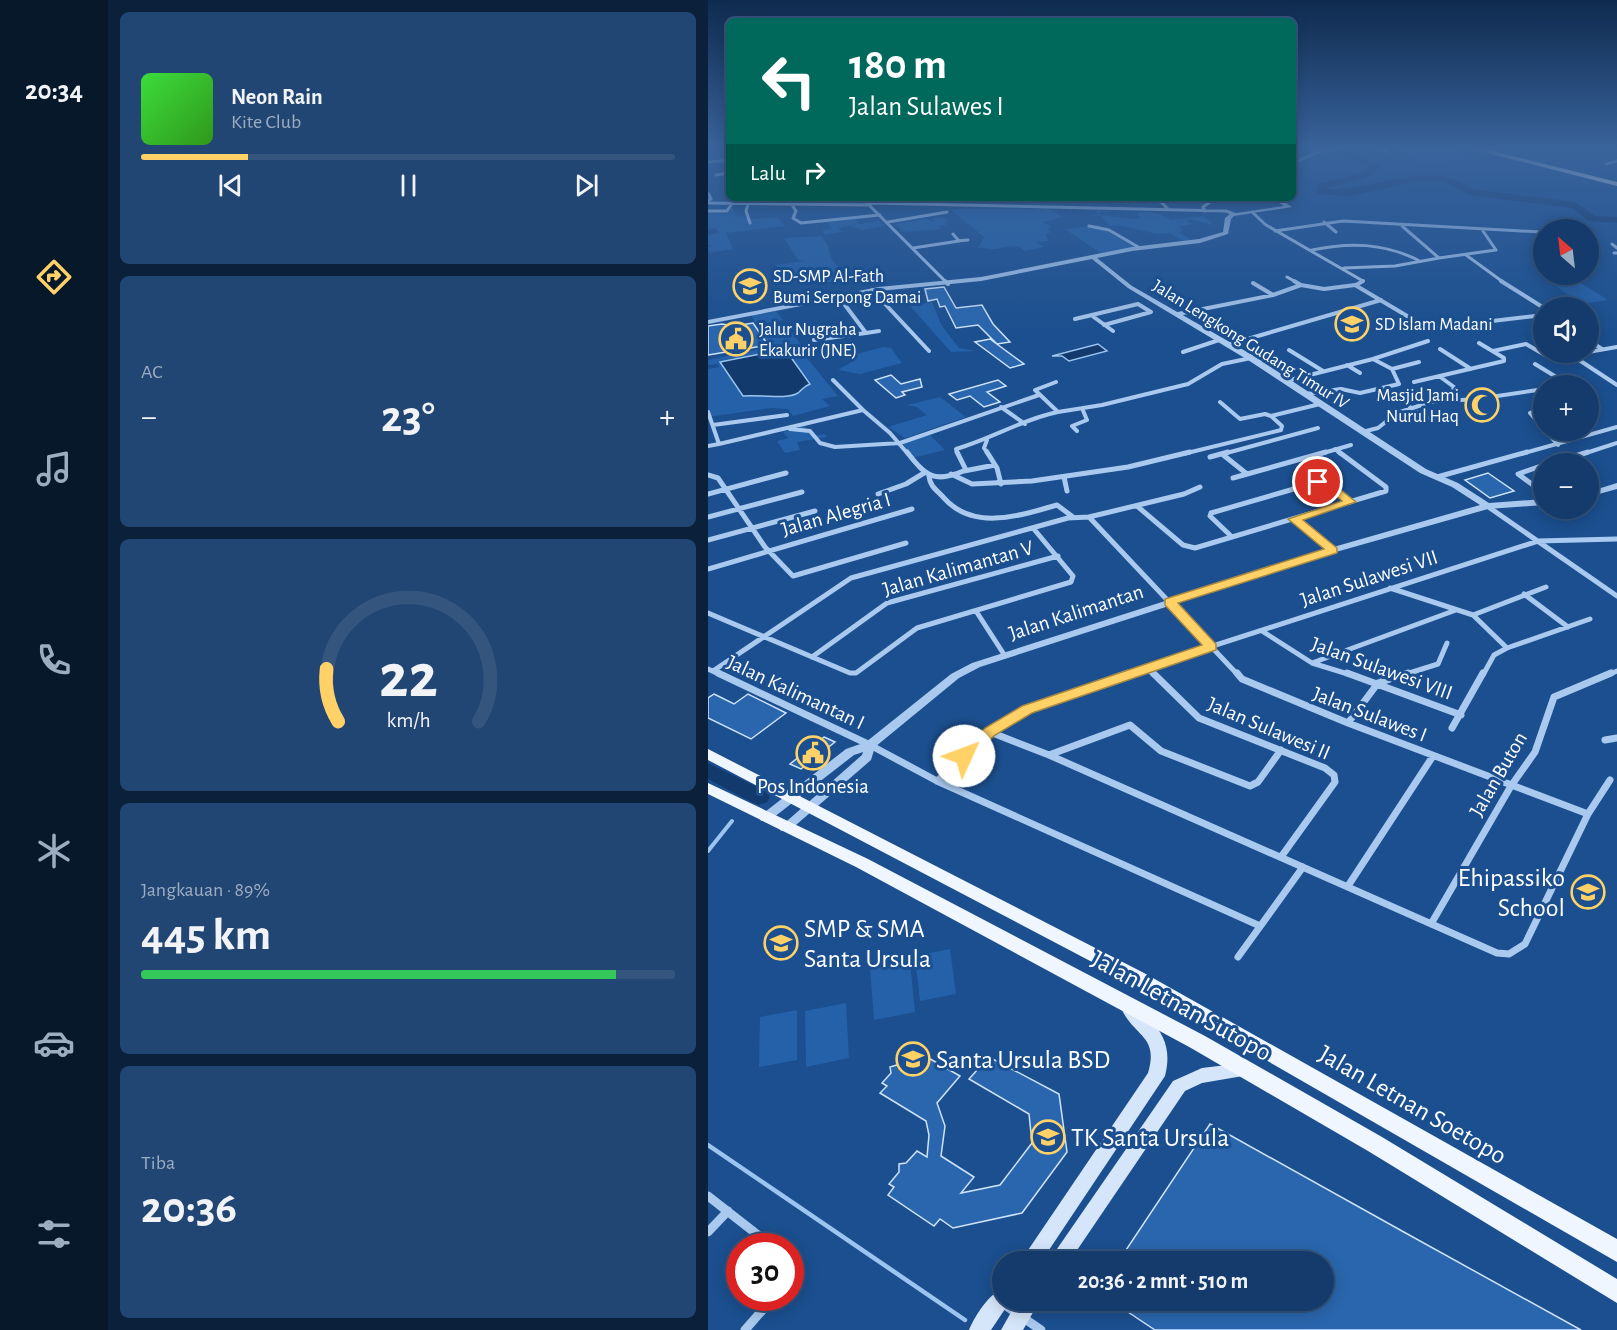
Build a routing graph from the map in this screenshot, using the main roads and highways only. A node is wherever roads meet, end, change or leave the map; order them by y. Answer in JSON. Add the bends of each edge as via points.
{"nodes":[{"id":1,"x":708,"y":754,"type":"edge"},
{"id":2,"x":708,"y":788,"type":"edge"},
{"id":3,"x":1123,"y":1002,"type":"junction"},
{"id":4,"x":1243,"y":1070,"type":"junction"},
{"id":5,"x":1037,"y":1251,"type":"edge"},
{"id":6,"x":1064,"y":1251,"type":"edge"},
{"id":7,"x":1617,"y":1251,"type":"edge"},
{"id":8,"x":1617,"y":1292,"type":"edge"},
{"id":9,"x":995,"y":1311,"type":"edge"},
{"id":10,"x":986,"y":1328,"type":"edge"}],
"edges":[{"from":1,"to":7,"type":"main road","name":"Jalan Letnan Soetopo","via":[[1214,1020]]},
{"from":2,"to":3,"type":"main road","name":"Jalan Letnan Sutopo","via":[[862,863]]},
{"from":3,"to":4,"type":"main road","name":"Jalan Letnan Sutopo"},
{"from":3,"to":5,"type":"main road","via":[[1158,1040],[1161,1053],[1156,1076]]},
{"from":4,"to":6,"type":"main road","via":[[1206,1074],[1179,1086]]},
{"from":4,"to":8,"type":"main road","name":"Jalan Letnan Sutopo","via":[[1375,1144]]},
{"from":9,"to":10,"type":"main road"}]}
